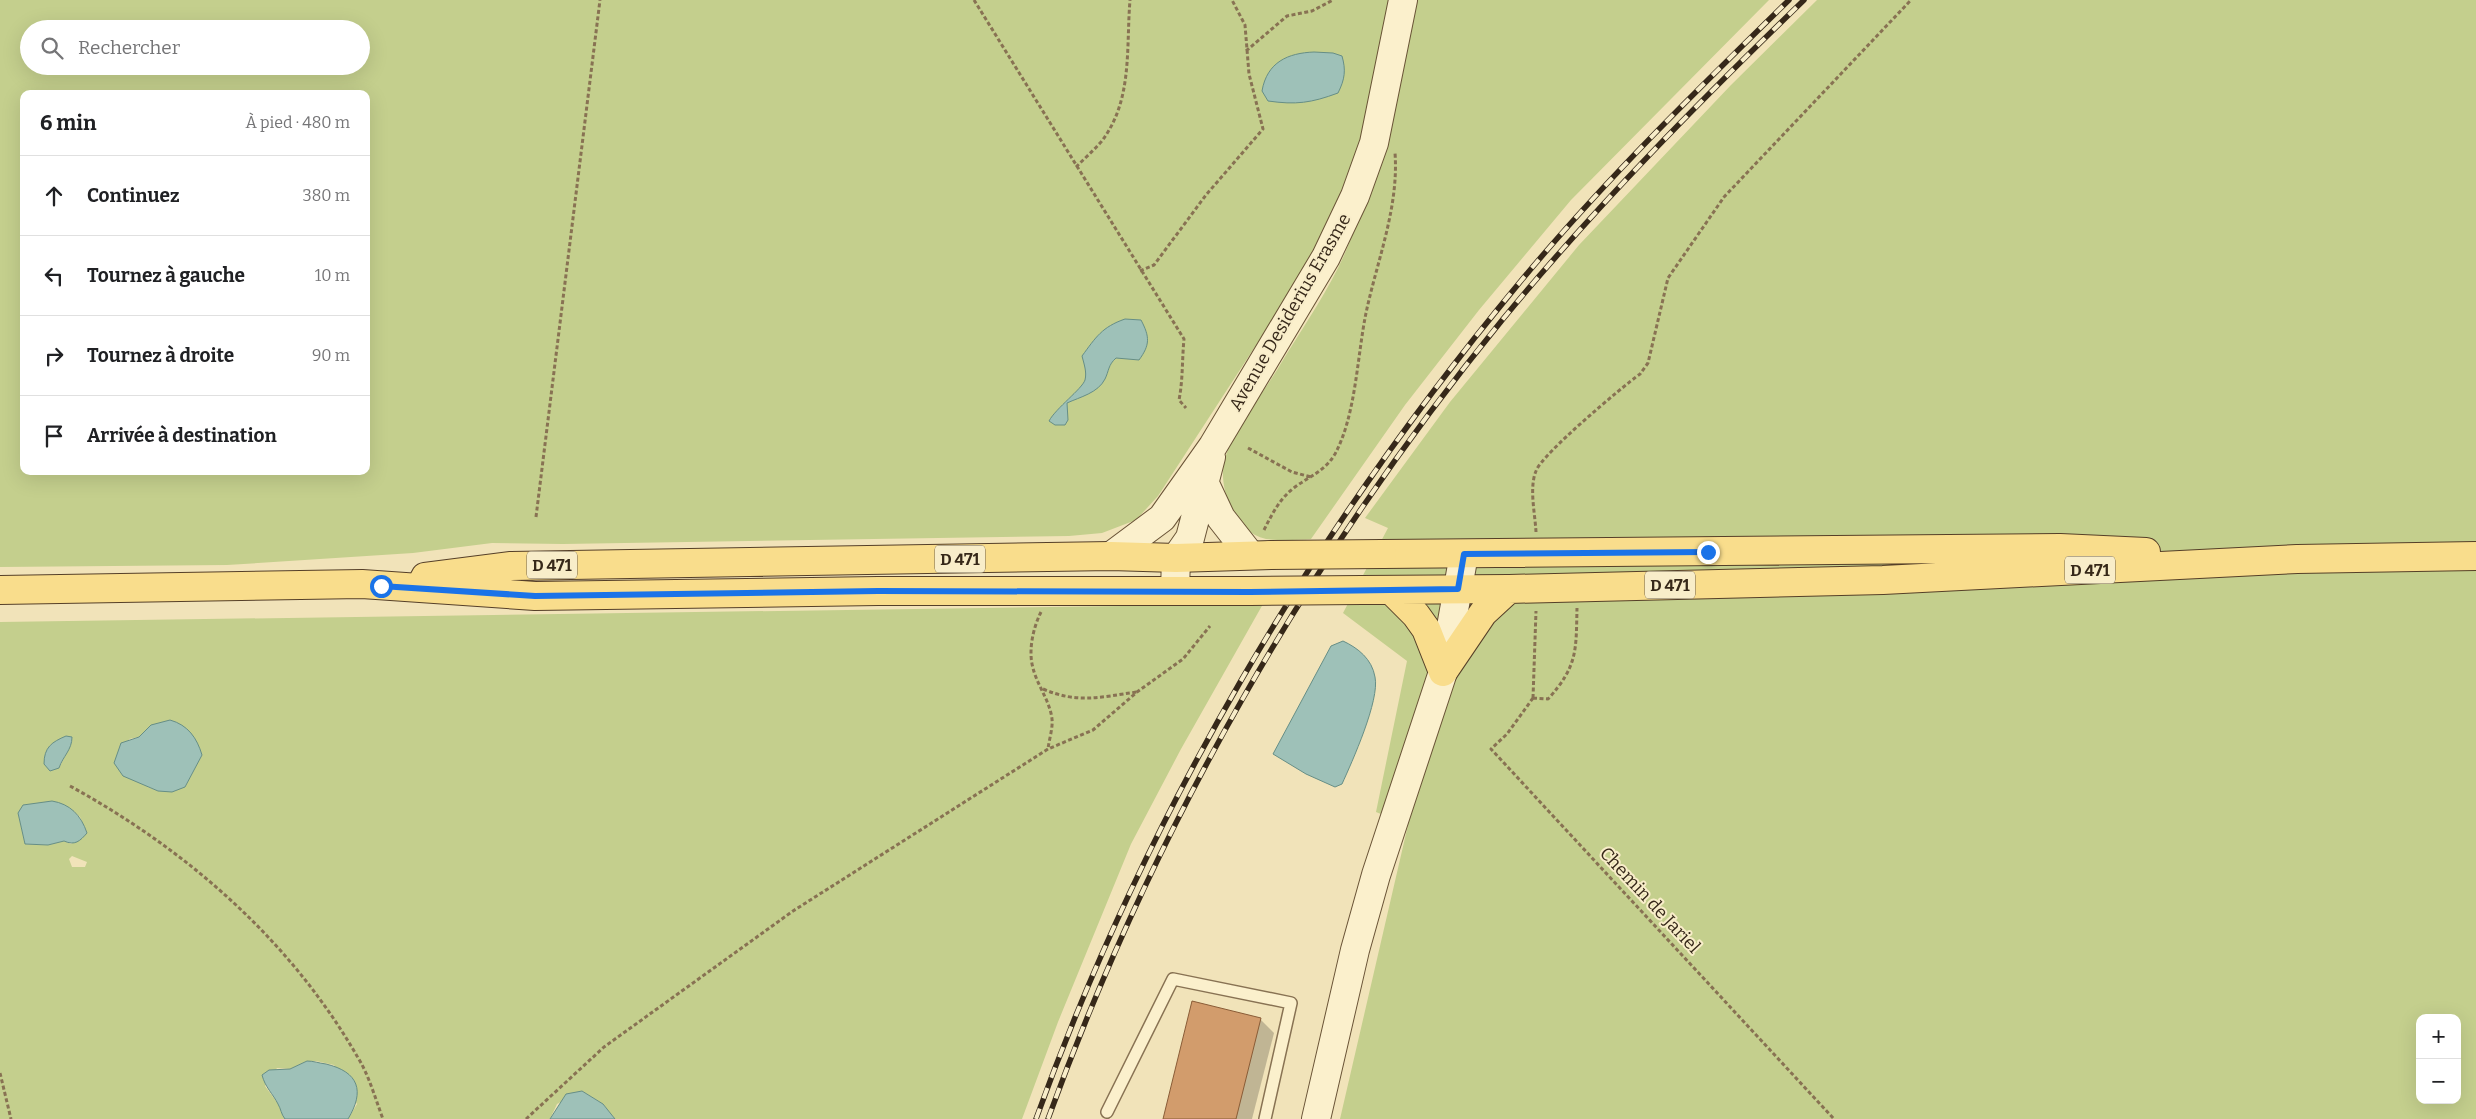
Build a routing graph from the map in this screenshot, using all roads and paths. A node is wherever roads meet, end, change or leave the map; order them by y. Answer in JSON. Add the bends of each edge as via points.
{"nodes":[{"id":1,"x":600,"y":0,"type":"edge"},
{"id":2,"x":974,"y":0,"type":"edge"},
{"id":3,"x":1130,"y":0,"type":"edge"},
{"id":4,"x":1232,"y":0,"type":"edge"},
{"id":5,"x":1333,"y":0,"type":"edge"},
{"id":6,"x":1403,"y":0,"type":"edge"},
{"id":7,"x":1911,"y":0,"type":"edge"},
{"id":8,"x":1246,"y":52,"type":"junction"},
{"id":9,"x":1378,"y":125,"type":"junction"},
{"id":10,"x":1076,"y":167,"type":"junction"},
{"id":11,"x":1140,"y":271,"type":"junction"},
{"id":12,"x":1186,"y":408,"type":"dead end"},
{"id":13,"x":1213,"y":446,"type":"junction"},
{"id":14,"x":1248,"y":448,"type":"dead end"},
{"id":15,"x":1312,"y":477,"type":"junction"},
{"id":16,"x":1205,"y":484,"type":"junction"},
{"id":17,"x":536,"y":517,"type":"dead end"},
{"id":18,"x":1162,"y":518,"type":"junction"},
{"id":19,"x":1536,"y":540,"type":"dead end"},
{"id":20,"x":1262,"y":547,"type":"junction"},
{"id":21,"x":1464,"y":554,"type":"junction"},
{"id":22,"x":1111,"y":556,"type":"junction"},
{"id":23,"x":2476,"y":556,"type":"edge"},
{"id":24,"x":1176,"y":558,"type":"junction"},
{"id":25,"x":2297,"y":559,"type":"junction"},
{"id":26,"x":362,"y":584,"type":"junction"},
{"id":27,"x":1577,"y":588,"type":"junction"},
{"id":28,"x":1458,"y":589,"type":"junction"},
{"id":29,"x":1509,"y":589,"type":"junction"},
{"id":30,"x":0,"y":590,"type":"edge"},
{"id":31,"x":1054,"y":590,"type":"junction"},
{"id":32,"x":1391,"y":590,"type":"junction"},
{"id":33,"x":1175,"y":591,"type":"junction"},
{"id":34,"x":1536,"y":611,"type":"dead end"},
{"id":35,"x":1210,"y":626,"type":"dead end"},
{"id":36,"x":1443,"y":672,"type":"junction"},
{"id":37,"x":1042,"y":689,"type":"junction"},
{"id":38,"x":1137,"y":692,"type":"junction"},
{"id":39,"x":1533,"y":698,"type":"junction"},
{"id":40,"x":1048,"y":749,"type":"junction"},
{"id":41,"x":70,"y":786,"type":"dead end"},
{"id":42,"x":0,"y":1073,"type":"edge"},
{"id":43,"x":1107,"y":1112,"type":"dead end"},
{"id":44,"x":11,"y":1119,"type":"edge"},
{"id":45,"x":383,"y":1119,"type":"edge"},
{"id":46,"x":526,"y":1119,"type":"edge"},
{"id":47,"x":1265,"y":1119,"type":"edge"},
{"id":48,"x":1316,"y":1119,"type":"edge"},
{"id":49,"x":1834,"y":1119,"type":"edge"}],
"edges":[{"from":1,"to":17,"type":"path"},
{"from":2,"to":10,"type":"path"},
{"from":3,"to":10,"type":"path","via":[[1128,74],[1119,110],[1101,141]]},
{"from":4,"to":8,"type":"path","via":[[1245,25]]},
{"from":5,"to":8,"type":"path","via":[[1312,11],[1287,16]]},
{"from":6,"to":9,"type":"main road","name":"Avenue Desiderius Erasme"},
{"from":7,"to":19,"type":"path","via":[[1724,197],[1668,278],[1648,363],[1640,374],[1536,468],[1533,480]]},
{"from":8,"to":11,"type":"path","via":[[1263,129],[1206,195],[1154,265]]},
{"from":9,"to":13,"type":"main road","name":"Avenue Desiderius Erasme","via":[[1355,196],[1326,257]]},
{"from":9,"to":15,"type":"path","via":[[1394,136],[1397,178],[1366,311],[1347,422],[1330,460]]},
{"from":10,"to":11,"type":"path"},
{"from":11,"to":12,"type":"path","via":[[1184,339],[1179,400]]},
{"from":13,"to":16,"type":"main road"},
{"from":13,"to":18,"type":"main road"},
{"from":14,"to":15,"type":"path","via":[[1292,472]]},
{"from":15,"to":20,"type":"path","via":[[1289,492],[1273,510]]},
{"from":16,"to":20,"type":"main road","via":[[1225,524]]},
{"from":16,"to":24,"type":"main road","via":[[1190,538]]},
{"from":18,"to":22,"type":"main road"},
{"from":18,"to":24,"type":"main road","via":[[1166,543]]},
{"from":20,"to":21,"type":"main road","number":"D 471","bridge":true,"via":[[1382,554]]},
{"from":20,"to":24,"type":"main road","number":"D 471"},
{"from":21,"to":25,"type":"main road","number":"D 471","via":[[2060,548]]},
{"from":21,"to":28,"type":"main road"},
{"from":22,"to":24,"type":"main road","number":"D 471"},
{"from":22,"to":26,"type":"main road","number":"D 471","via":[[511,566]]},
{"from":23,"to":25,"type":"main road","number":"D 471"},
{"from":24,"to":33,"type":"main road"},
{"from":25,"to":27,"type":"main road","number":"D 471","via":[[1883,580]]},
{"from":26,"to":30,"type":"main road","number":"D 471"},
{"from":26,"to":31,"type":"main road","number":"D 471","via":[[535,596]]},
{"from":27,"to":29,"type":"main road","number":"D 471"},
{"from":27,"to":39,"type":"path","via":[[1576,653],[1564,682],[1548,699]]},
{"from":28,"to":29,"type":"main road","number":"D 471"},
{"from":28,"to":32,"type":"main road","number":"D 471"},
{"from":28,"to":36,"type":"main road"},
{"from":29,"to":36,"type":"main road","via":[[1483,613]]},
{"from":31,"to":33,"type":"main road","number":"D 471"},
{"from":31,"to":37,"type":"path","via":[[1035,623],[1032,640],[1032,668]]},
{"from":32,"to":33,"type":"main road","number":"D 471","bridge":true},
{"from":32,"to":36,"type":"main road","via":[[1426,629]]},
{"from":34,"to":39,"type":"path"},
{"from":35,"to":38,"type":"path","via":[[1183,659]]},
{"from":36,"to":48,"type":"main road","via":[[1376,875]]},
{"from":37,"to":38,"type":"path","via":[[1062,697],[1084,699]]},
{"from":37,"to":40,"type":"path","via":[[1052,719]]},
{"from":38,"to":40,"type":"path","via":[[1093,730]]},
{"from":39,"to":49,"type":"path","name":"Chemin de Jariel","via":[[1507,734],[1491,749]]},
{"from":40,"to":46,"type":"path","via":[[793,911],[604,1047]]},
{"from":41,"to":45,"type":"path","via":[[115,811],[189,863],[256,923],[310,984],[358,1057]]},
{"from":42,"to":44,"type":"path"},
{"from":43,"to":47,"type":"lane","via":[[1173,979],[1292,1003]]}]}
